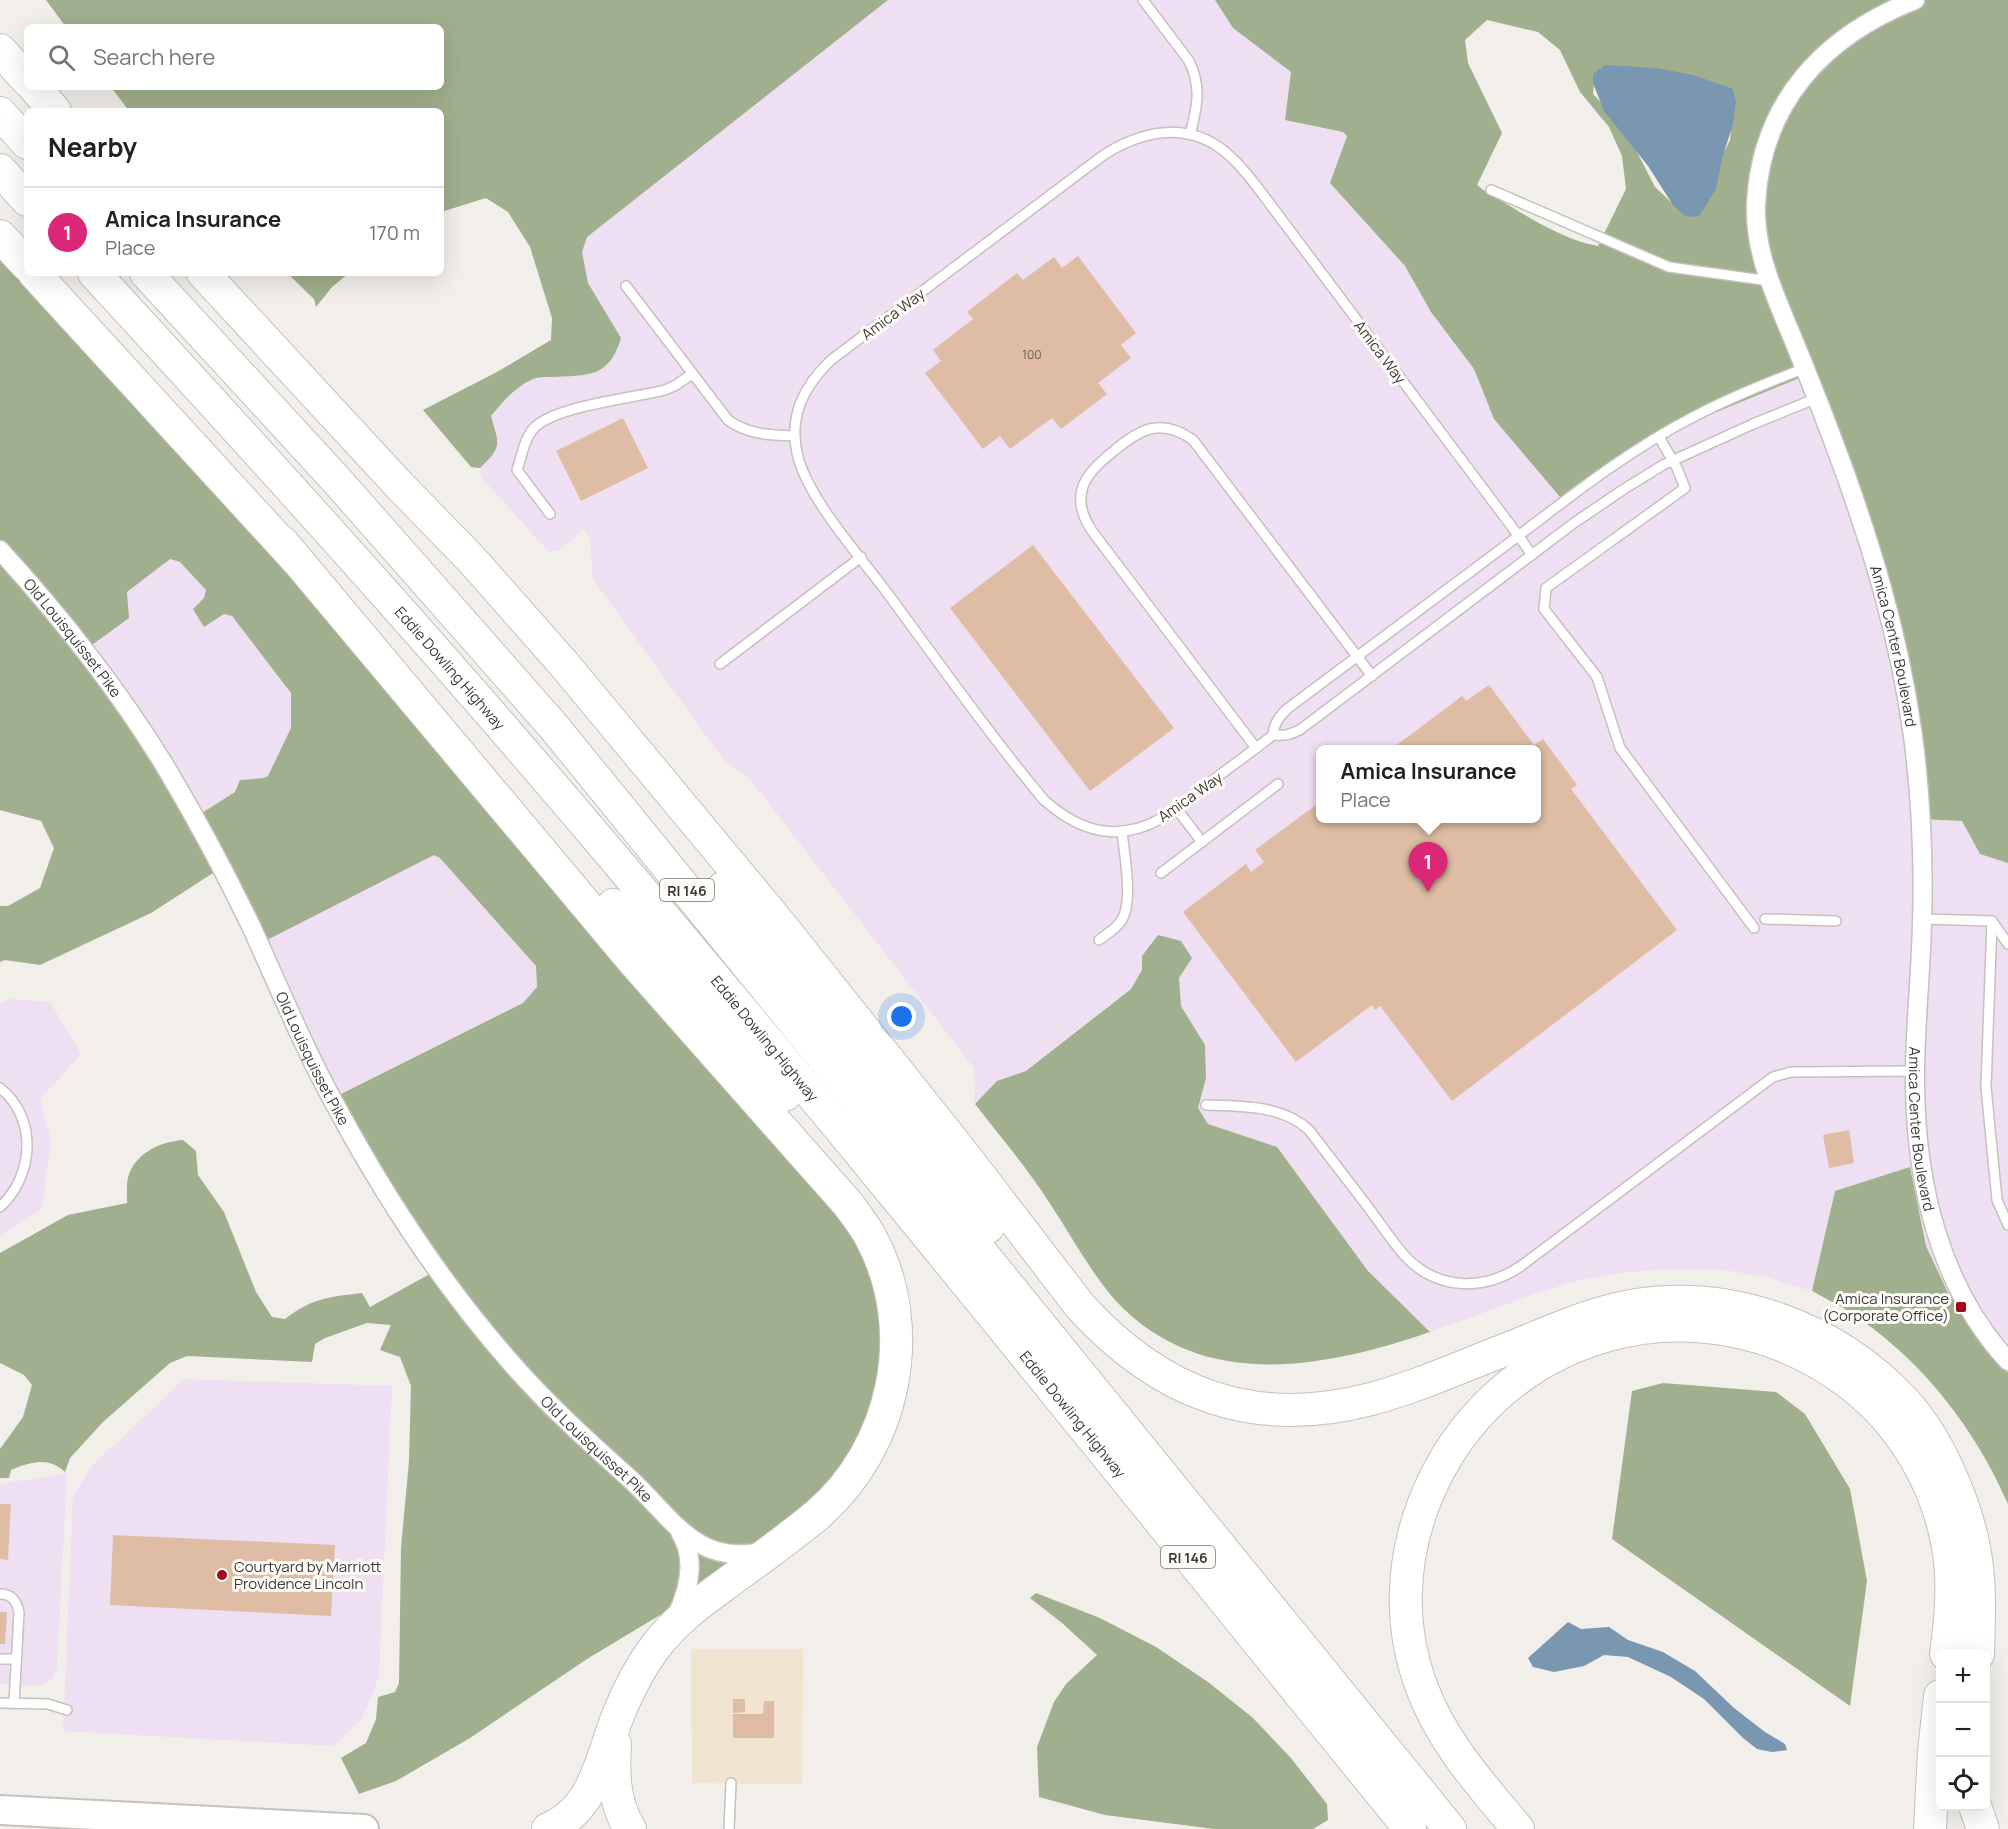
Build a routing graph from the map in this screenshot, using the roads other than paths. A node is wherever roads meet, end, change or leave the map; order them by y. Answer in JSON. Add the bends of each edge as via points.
{"nodes":[{"id":1,"x":1143,"y":0,"type":"edge"},
{"id":2,"x":1915,"y":0,"type":"edge"},
{"id":3,"x":0,"y":50,"type":"edge"},
{"id":4,"x":24,"y":77,"type":"edge"},
{"id":5,"x":37,"y":90,"type":"edge"},
{"id":6,"x":52,"y":108,"type":"edge"},
{"id":7,"x":0,"y":113,"type":"edge"},
{"id":8,"x":1190,"y":135,"type":"junction"},
{"id":9,"x":24,"y":140,"type":"edge"},
{"id":10,"x":0,"y":170,"type":"edge"},
{"id":11,"x":1491,"y":190,"type":"dead end"},
{"id":12,"x":24,"y":197,"type":"edge"},
{"id":13,"x":0,"y":236,"type":"edge"},
{"id":14,"x":24,"y":262,"type":"edge"},
{"id":15,"x":37,"y":276,"type":"edge"},
{"id":16,"x":97,"y":276,"type":"edge"},
{"id":17,"x":149,"y":276,"type":"edge"},
{"id":18,"x":206,"y":276,"type":"edge"},
{"id":19,"x":1770,"y":281,"type":"junction"},
{"id":20,"x":626,"y":286,"type":"dead end"},
{"id":21,"x":1805,"y":368,"type":"junction"},
{"id":22,"x":692,"y":374,"type":"junction"},
{"id":23,"x":1817,"y":398,"type":"junction"},
{"id":24,"x":795,"y":436,"type":"junction"},
{"id":25,"x":1659,"y":437,"type":"junction"},
{"id":26,"x":1673,"y":461,"type":"junction"},
{"id":27,"x":400,"y":486,"type":"junction"},
{"id":28,"x":550,"y":514,"type":"dead end"},
{"id":29,"x":1518,"y":535,"type":"junction"},
{"id":30,"x":282,"y":542,"type":"junction"},
{"id":31,"x":0,"y":550,"type":"edge"},
{"id":32,"x":1532,"y":555,"type":"junction"},
{"id":33,"x":861,"y":557,"type":"junction"},
{"id":34,"x":1357,"y":657,"type":"junction"},
{"id":35,"x":720,"y":664,"type":"dead end"},
{"id":36,"x":1372,"y":676,"type":"junction"},
{"id":37,"x":1273,"y":735,"type":"junction"},
{"id":38,"x":1256,"y":748,"type":"junction"},
{"id":39,"x":1278,"y":784,"type":"dead end"},
{"id":40,"x":1176,"y":808,"type":"junction"},
{"id":41,"x":1122,"y":831,"type":"junction"},
{"id":42,"x":1202,"y":842,"type":"junction"},
{"id":43,"x":1161,"y":873,"type":"dead end"},
{"id":44,"x":1765,"y":919,"type":"dead end"},
{"id":45,"x":1922,"y":919,"type":"junction"},
{"id":46,"x":1836,"y":921,"type":"dead end"},
{"id":47,"x":1992,"y":921,"type":"junction"},
{"id":48,"x":1754,"y":928,"type":"dead end"},
{"id":49,"x":1099,"y":940,"type":"dead end"},
{"id":50,"x":2008,"y":944,"type":"edge"},
{"id":51,"x":1915,"y":1071,"type":"junction"},
{"id":52,"x":0,"y":1088,"type":"edge"},
{"id":53,"x":1206,"y":1105,"type":"dead end"},
{"id":54,"x":0,"y":1207,"type":"edge"},
{"id":55,"x":2008,"y":1225,"type":"edge"},
{"id":56,"x":966,"y":1284,"type":"junction"},
{"id":57,"x":2008,"y":1361,"type":"edge"},
{"id":58,"x":1204,"y":1527,"type":"junction"},
{"id":59,"x":678,"y":1528,"type":"junction"},
{"id":60,"x":770,"y":1551,"type":"junction"},
{"id":61,"x":0,"y":1594,"type":"edge"},
{"id":62,"x":667,"y":1633,"type":"junction"},
{"id":63,"x":1946,"y":1649,"type":"edge"},
{"id":64,"x":1978,"y":1649,"type":"edge"},
{"id":65,"x":0,"y":1659,"type":"edge"},
{"id":66,"x":16,"y":1659,"type":"junction"},
{"id":67,"x":0,"y":1703,"type":"edge"},
{"id":68,"x":14,"y":1703,"type":"junction"},
{"id":69,"x":1940,"y":1703,"type":"edge"},
{"id":70,"x":67,"y":1710,"type":"dead end"},
{"id":71,"x":618,"y":1717,"type":"junction"},
{"id":72,"x":731,"y":1783,"type":"dead end"},
{"id":73,"x":0,"y":1810,"type":"edge"},
{"id":74,"x":1970,"y":1811,"type":"edge"},
{"id":75,"x":1977,"y":1811,"type":"edge"},
{"id":76,"x":364,"y":1829,"type":"edge"},
{"id":77,"x":548,"y":1829,"type":"edge"},
{"id":78,"x":630,"y":1829,"type":"edge"},
{"id":79,"x":729,"y":1829,"type":"edge"},
{"id":80,"x":1410,"y":1829,"type":"edge"},
{"id":81,"x":1450,"y":1829,"type":"edge"},
{"id":82,"x":1518,"y":1829,"type":"edge"},
{"id":83,"x":1930,"y":1829,"type":"edge"},
{"id":84,"x":1969,"y":1829,"type":"edge"},
{"id":85,"x":1983,"y":1829,"type":"edge"}],
"edges":[{"from":1,"to":8,"type":"lane","via":[[1194,72],[1197,98]]},
{"from":2,"to":19,"type":"street","name":"Amica Center Boulevard","via":[[1842,40],[1811,66],[1785,101],[1768,141],[1756,203],[1759,245]]},
{"from":3,"to":4,"type":"highway"},
{"from":5,"to":6,"type":"highway"},
{"from":7,"to":9,"type":"highway"},
{"from":8,"to":24,"type":"lane","name":"Amica Way","via":[[1150,134],[1113,149],[831,360],[802,397]]},
{"from":8,"to":29,"type":"lane","name":"Amica Way","via":[[1220,147],[1240,165]]},
{"from":10,"to":12,"type":"highway"},
{"from":11,"to":19,"type":"lane","via":[[1669,267]]},
{"from":13,"to":14,"type":"highway"},
{"from":15,"to":30,"type":"highway"},
{"from":16,"to":56,"type":"highway","name":"Eddie Dowling Highway","number":"RI 146","via":[[370,575],[559,792]]},
{"from":17,"to":58,"type":"highway","name":"Eddie Dowling Highway","number":"RI 146","via":[[554,727]]},
{"from":18,"to":27,"type":"highway"},
{"from":19,"to":21,"type":"street","name":"Amica Center Boulevard"},
{"from":20,"to":22,"type":"lane"},
{"from":21,"to":23,"type":"street","name":"Amica Center Boulevard"},
{"from":21,"to":25,"type":"lane","name":"Amica Way","via":[[1719,404]]},
{"from":22,"to":24,"type":"lane","via":[[737,426],[756,433]]},
{"from":22,"to":28,"type":"lane","via":[[665,390],[568,412],[534,428],[518,470]]},
{"from":23,"to":26,"type":"lane","name":"Amica Way"},
{"from":23,"to":45,"type":"street","name":"Amica Center Boulevard","via":[[1869,538],[1901,660],[1920,806]]},
{"from":24,"to":33,"type":"lane","name":"Amica Way","via":[[805,477]]},
{"from":25,"to":26,"type":"lane"},
{"from":25,"to":29,"type":"lane","name":"Amica Way"},
{"from":26,"to":32,"type":"lane","name":"Amica Way","via":[[1624,489]]},
{"from":26,"to":48,"type":"lane","via":[[1685,488],[1546,588],[1544,609],[1597,677],[1620,747]]},
{"from":27,"to":58,"type":"highway","via":[[580,705],[1118,1392],[1153,1441]]},
{"from":27,"to":64,"type":"highway","via":[[571,672],[790,937],[1080,1306],[1135,1358],[1175,1382],[1219,1400],[1263,1408],[1307,1409],[1349,1404],[1393,1392],[1628,1306],[1701,1302],[1773,1316],[1815,1335],[1871,1370],[1905,1401],[1931,1438],[1960,1501],[1974,1545],[1979,1596]]},
{"from":29,"to":32,"type":"lane","name":"Amica Way"},
{"from":29,"to":34,"type":"lane","name":"Amica Way"},
{"from":30,"to":56,"type":"highway","via":[[856,1177]]},
{"from":30,"to":60,"type":"highway","via":[[634,962],[848,1204],[871,1238],[886,1276],[895,1317],[896,1357],[888,1403],[870,1447],[847,1485]]},
{"from":31,"to":59,"type":"street","name":"Old Louisquisset Pike","via":[[81,646],[163,764],[237,898],[300,1038],[337,1109],[424,1251],[515,1368]]},
{"from":32,"to":36,"type":"lane","name":"Amica Way"},
{"from":33,"to":35,"type":"lane"},
{"from":33,"to":41,"type":"lane","name":"Amica Way","via":[[1044,800],[1084,827]]},
{"from":34,"to":36,"type":"lane"},
{"from":34,"to":37,"type":"lane","name":"Amica Way","via":[[1278,718]]},
{"from":34,"to":38,"type":"lane","via":[[1193,440],[1174,429],[1151,428],[1130,437],[1093,467],[1083,485],[1080,504],[1087,523]]},
{"from":36,"to":37,"type":"lane","name":"Amica Way","via":[[1301,729],[1292,734]]},
{"from":37,"to":38,"type":"lane","name":"Amica Way"},
{"from":38,"to":40,"type":"lane","name":"Amica Way"},
{"from":39,"to":42,"type":"lane"},
{"from":40,"to":41,"type":"lane","name":"Amica Way","via":[[1148,825]]},
{"from":40,"to":42,"type":"lane"},
{"from":41,"to":49,"type":"lane","via":[[1125,914],[1118,926]]},
{"from":42,"to":43,"type":"lane"},
{"from":44,"to":46,"type":"lane"},
{"from":45,"to":47,"type":"lane"},
{"from":45,"to":51,"type":"street","name":"Amica Center Boulevard"},
{"from":47,"to":50,"type":"lane"},
{"from":47,"to":55,"type":"lane","via":[[1986,1087],[1997,1200]]},
{"from":51,"to":53,"type":"lane","via":[[1791,1072],[1773,1077],[1521,1266],[1500,1278],[1477,1284],[1437,1278],[1410,1261],[1302,1123],[1267,1110]]},
{"from":51,"to":57,"type":"street","name":"Amica Center Boulevard","via":[[1920,1147],[1939,1241],[1971,1313]]},
{"from":52,"to":54,"type":"lane","via":[[18,1109],[28,1140],[22,1176]]},
{"from":56,"to":80,"type":"highway","name":"Eddie Dowling Highway","number":"RI 146"},
{"from":58,"to":81,"type":"highway","name":"Eddie Dowling Highway","number":"RI 146"},
{"from":59,"to":60,"type":"street","via":[[713,1551],[746,1555]]},
{"from":59,"to":62,"type":"street","via":[[689,1556],[689,1582]]},
{"from":60,"to":62,"type":"highway"},
{"from":61,"to":66,"type":"lane","via":[[10,1596],[18,1606]]},
{"from":62,"to":71,"type":"highway","via":[[635,1678]]},
{"from":63,"to":82,"type":"highway","via":[[1951,1575],[1937,1509],[1921,1469],[1899,1432],[1856,1389],[1793,1350],[1764,1338],[1721,1328],[1653,1325],[1609,1334],[1560,1352],[1514,1381],[1455,1443],[1421,1510],[1406,1575],[1404,1598],[1410,1643],[1431,1709],[1459,1756]]},
{"from":65,"to":66,"type":"lane"},
{"from":66,"to":68,"type":"lane"},
{"from":67,"to":68,"type":"lane"},
{"from":68,"to":70,"type":"lane","via":[[48,1704]]},
{"from":69,"to":83,"type":"highway"},
{"from":71,"to":77,"type":"highway","via":[[588,1795],[565,1821]]},
{"from":71,"to":78,"type":"highway","via":[[614,1777],[621,1813]]},
{"from":72,"to":79,"type":"lane"},
{"from":73,"to":76,"type":"main road"},
{"from":74,"to":84,"type":"highway"},
{"from":75,"to":85,"type":"highway"}]}
